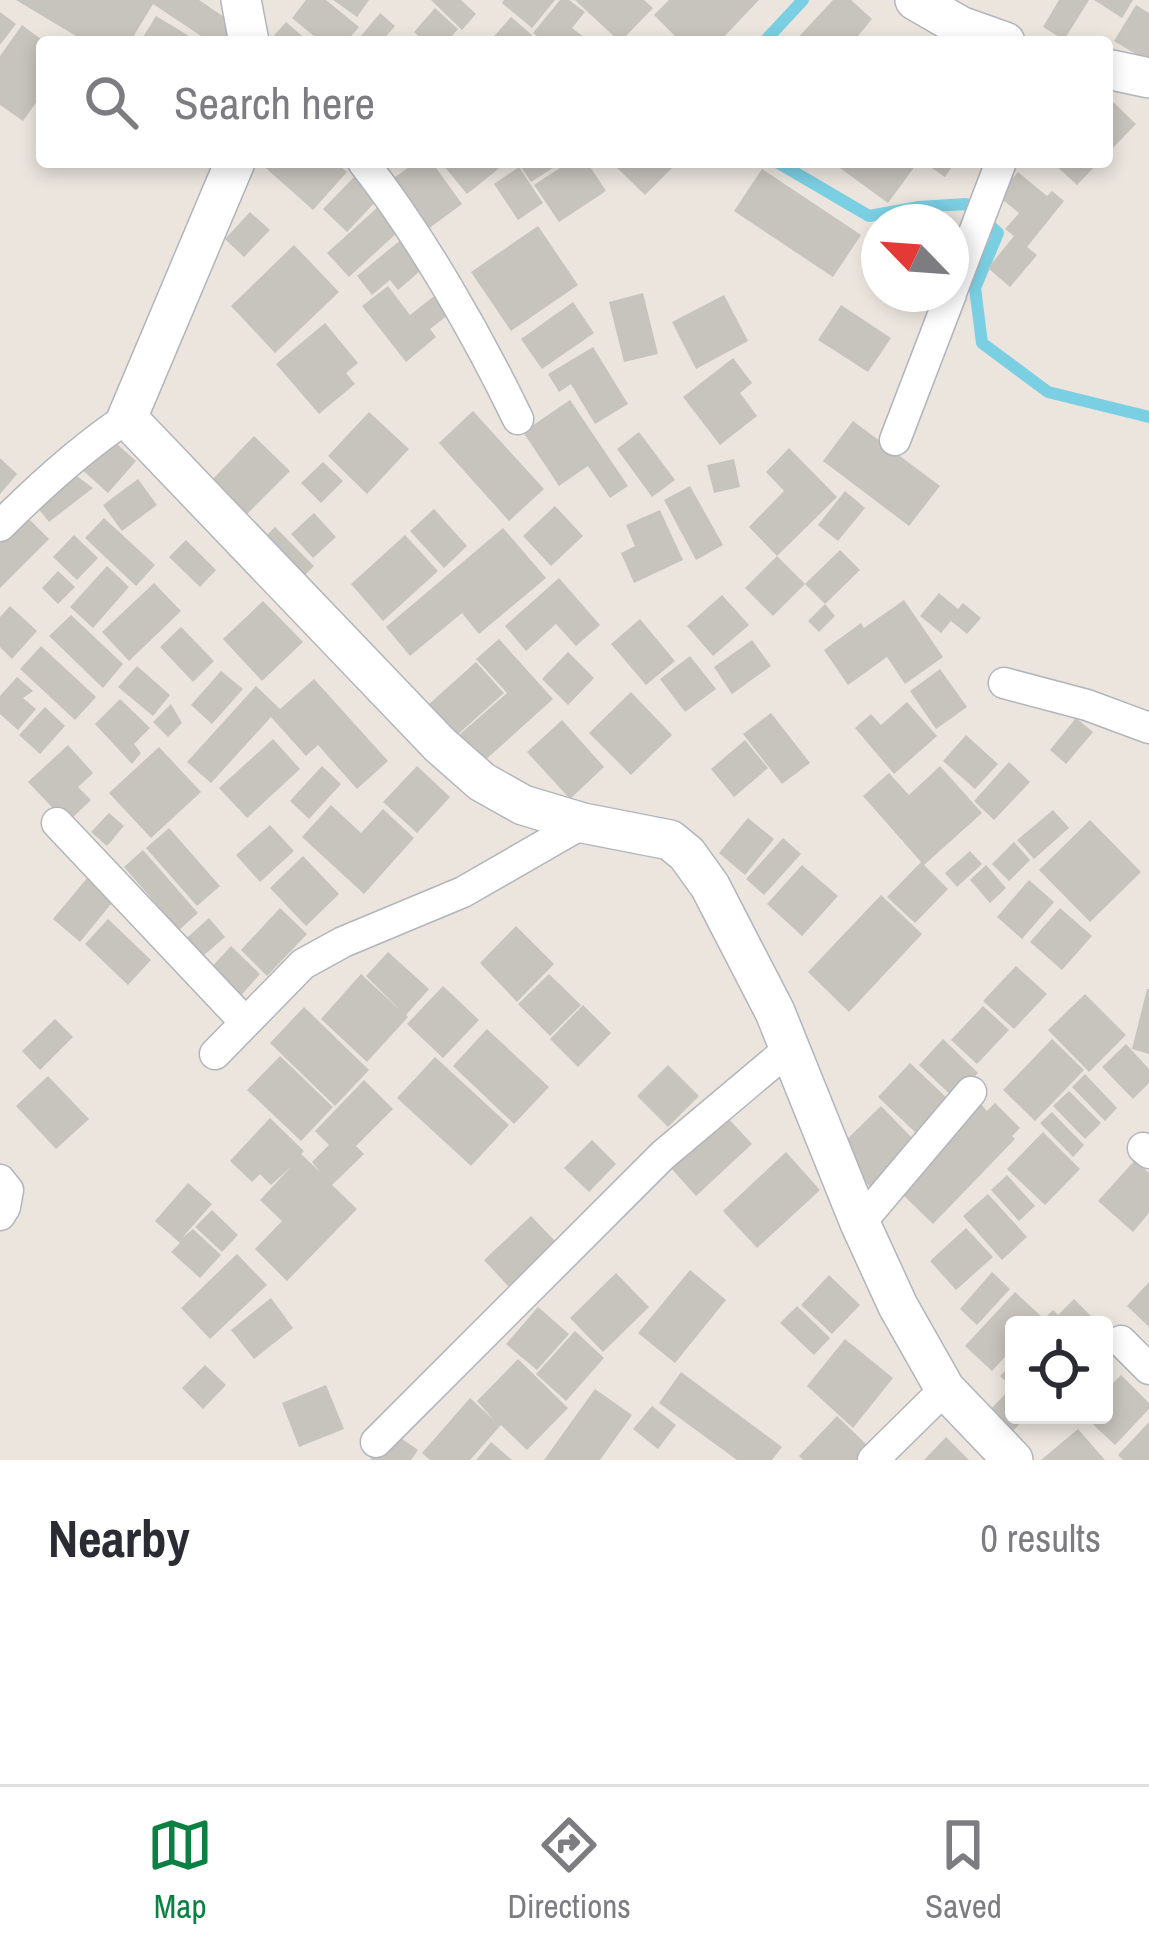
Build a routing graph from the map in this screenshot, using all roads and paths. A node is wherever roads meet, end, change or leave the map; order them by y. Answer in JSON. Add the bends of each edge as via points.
{"nodes":[{"id":1,"x":915,"y":0,"type":"edge"},
{"id":2,"x":988,"y":36,"type":"edge"},
{"id":3,"x":1113,"y":70,"type":"edge"},
{"id":4,"x":1149,"y":78,"type":"edge"},
{"id":5,"x":232,"y":168,"type":"edge"},
{"id":6,"x":368,"y":168,"type":"edge"},
{"id":7,"x":999,"y":168,"type":"edge"},
{"id":8,"x":969,"y":247,"type":"edge"},
{"id":9,"x":944,"y":312,"type":"edge"},
{"id":10,"x":127,"y":418,"type":"junction"},
{"id":11,"x":518,"y":419,"type":"dead end"},
{"id":12,"x":895,"y":440,"type":"dead end"},
{"id":13,"x":0,"y":526,"type":"edge"},
{"id":14,"x":1004,"y":682,"type":"dead end"},
{"id":15,"x":1149,"y":728,"type":"edge"},
{"id":16,"x":57,"y":823,"type":"dead end"},
{"id":17,"x":584,"y":823,"type":"junction"},
{"id":18,"x":245,"y":1022,"type":"junction"},
{"id":19,"x":789,"y":1049,"type":"junction"},
{"id":20,"x":215,"y":1054,"type":"dead end"},
{"id":21,"x":971,"y":1091,"type":"dead end"},
{"id":22,"x":0,"y":1180,"type":"edge"},
{"id":23,"x":0,"y":1215,"type":"edge"},
{"id":24,"x":860,"y":1223,"type":"junction"},
{"id":25,"x":1121,"y":1341,"type":"dead end"},
{"id":26,"x":1149,"y":1369,"type":"edge"},
{"id":27,"x":946,"y":1390,"type":"junction"},
{"id":28,"x":376,"y":1442,"type":"dead end"},
{"id":29,"x":873,"y":1460,"type":"edge"},
{"id":30,"x":1013,"y":1460,"type":"edge"}],
"edges":[{"from":1,"to":2,"type":"street"},
{"from":3,"to":4,"type":"street"},
{"from":5,"to":10,"type":"street"},
{"from":6,"to":11,"type":"street","via":[[457,305]]},
{"from":7,"to":8,"type":"street"},
{"from":9,"to":12,"type":"street"},
{"from":10,"to":13,"type":"street"},
{"from":10,"to":17,"type":"street","via":[[440,746],[523,805]]},
{"from":14,"to":15,"type":"street"},
{"from":16,"to":18,"type":"street"},
{"from":17,"to":18,"type":"street","via":[[463,892],[303,964]]},
{"from":17,"to":19,"type":"street","via":[[670,840],[687,854]]},
{"from":18,"to":20,"type":"street"},
{"from":19,"to":24,"type":"street"},
{"from":19,"to":28,"type":"street","via":[[663,1155]]},
{"from":21,"to":24,"type":"street"},
{"from":22,"to":23,"type":"street","via":[[8,1190]]},
{"from":24,"to":27,"type":"street"},
{"from":25,"to":26,"type":"street"},
{"from":27,"to":29,"type":"street"},
{"from":27,"to":30,"type":"street"}]}
